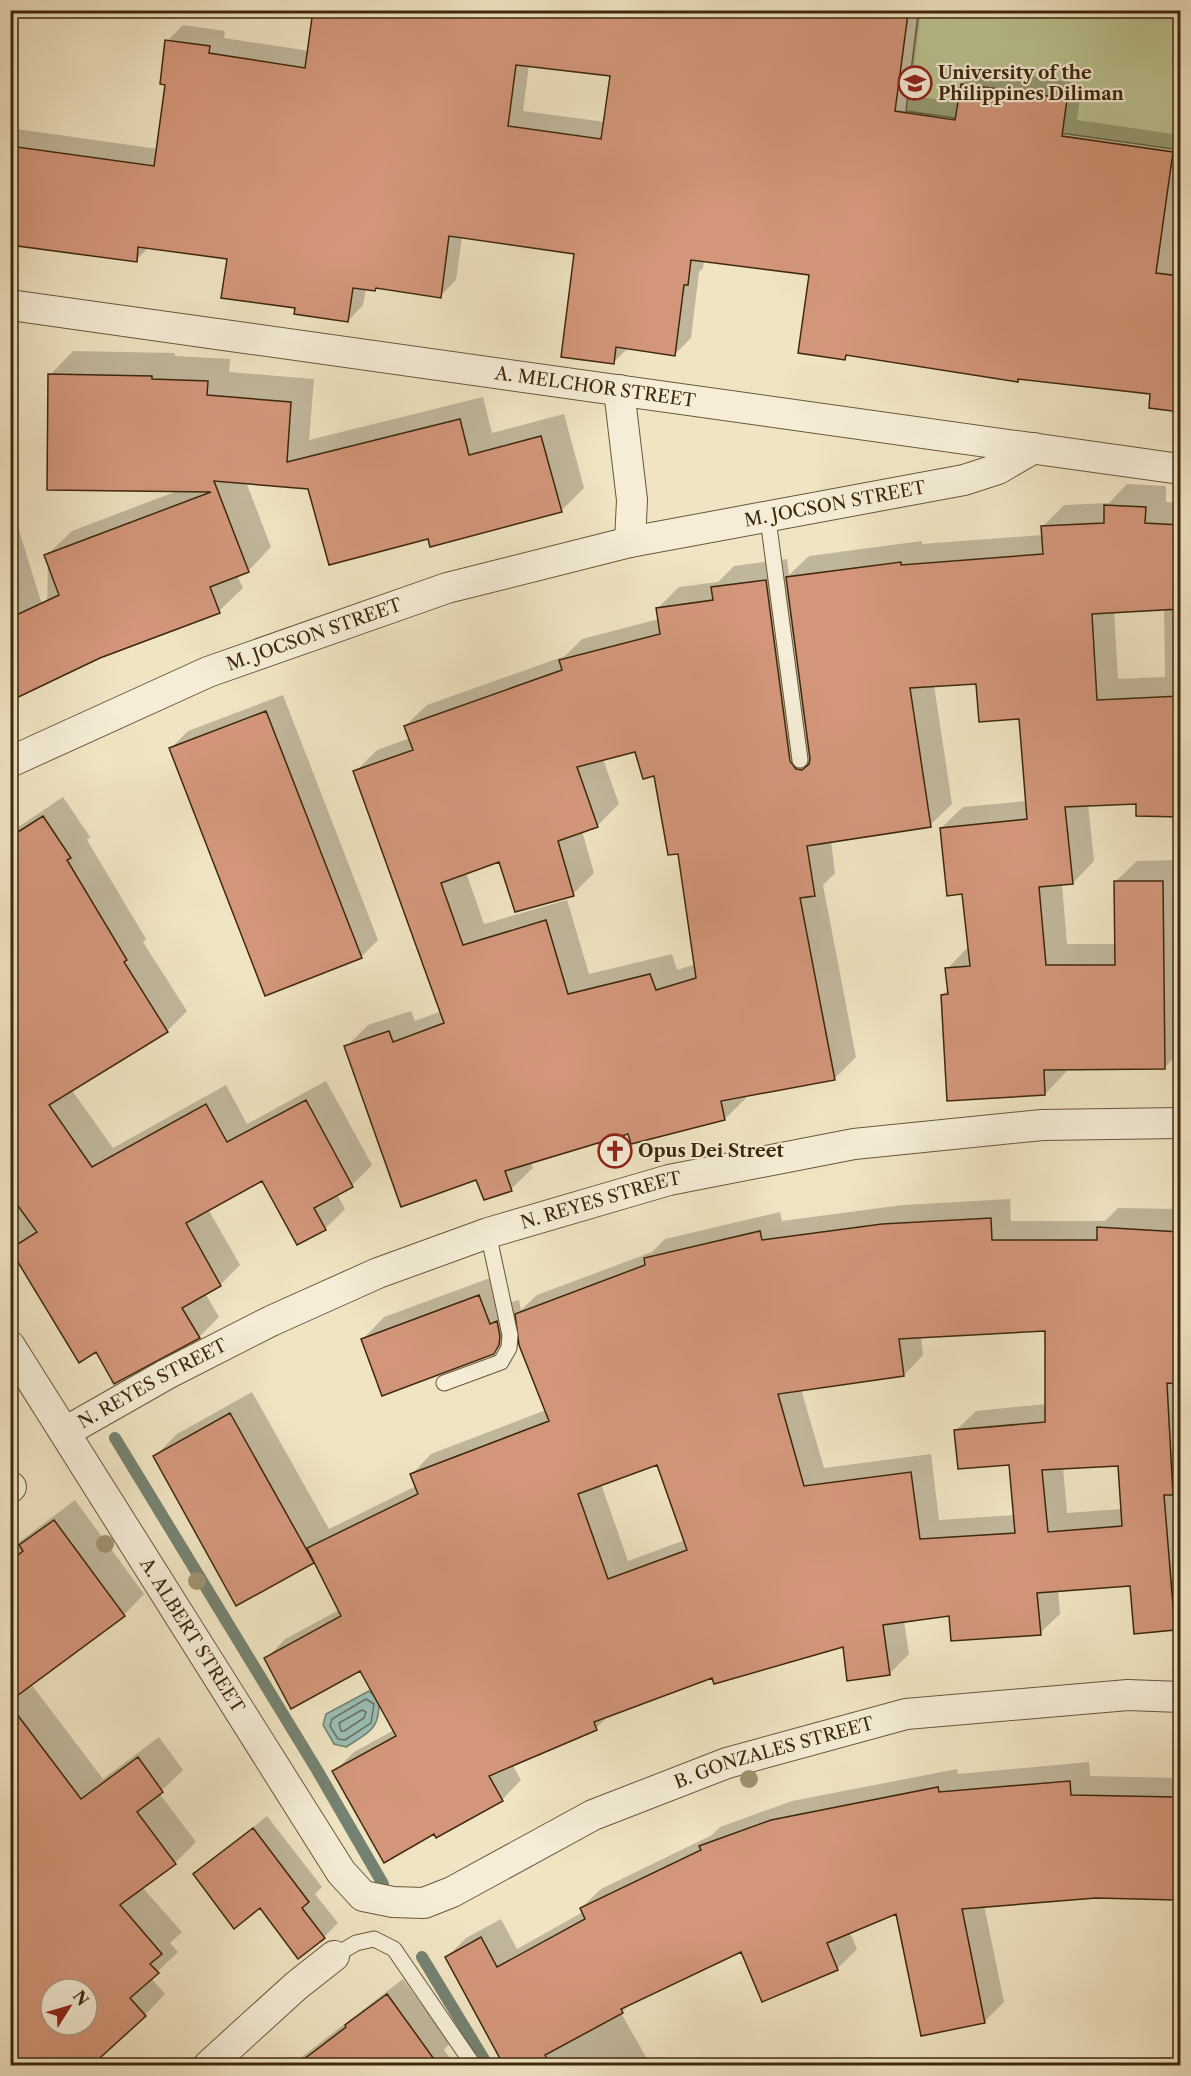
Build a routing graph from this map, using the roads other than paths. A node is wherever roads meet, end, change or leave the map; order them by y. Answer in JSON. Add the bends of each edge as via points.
{"nodes":[{"id":1,"x":10,"y":305,"type":"edge"},
{"id":2,"x":619,"y":390,"type":"junction"},
{"id":3,"x":1034,"y":448,"type":"junction"},
{"id":4,"x":1180,"y":469,"type":"edge"},
{"id":5,"x":768,"y":519,"type":"junction"},
{"id":6,"x":630,"y":542,"type":"junction"},
{"id":7,"x":800,"y":760,"type":"dead end"},
{"id":8,"x":10,"y":762,"type":"edge"},
{"id":9,"x":1180,"y":1123,"type":"edge"},
{"id":10,"x":488,"y":1233,"type":"junction"},
{"id":11,"x":10,"y":1346,"type":"edge"},
{"id":12,"x":444,"y":1383,"type":"dead end"},
{"id":13,"x":65,"y":1432,"type":"junction"},
{"id":14,"x":1180,"y":1697,"type":"edge"},
{"id":15,"x":393,"y":1902,"type":"joint"},
{"id":16,"x":334,"y":1956,"type":"joint"},
{"id":17,"x":208,"y":2066,"type":"edge"},
{"id":18,"x":474,"y":2066,"type":"edge"}],
"edges":[{"from":1,"to":2,"type":"street","name":"A. MELCHOR STREET"},
{"from":2,"to":3,"type":"street","name":"A. MELCHOR STREET"},
{"from":2,"to":6,"type":"street","via":[[631,489]]},
{"from":3,"to":4,"type":"street","name":"A. MELCHOR STREET"},
{"from":3,"to":5,"type":"street","name":"M. JOCSON STREET","via":[[998,469],[964,480]]},
{"from":5,"to":6,"type":"street","name":"M. JOCSON STREET"},
{"from":5,"to":7,"type":"lane"},
{"from":6,"to":8,"type":"street","name":"M. JOCSON STREET","via":[[447,588],[230,664]]},
{"from":9,"to":10,"type":"street","name":"N. REYES STREET","via":[[1042,1125],[854,1144],[669,1180]]},
{"from":10,"to":12,"type":"lane","via":[[510,1335],[509,1348],[501,1362]]},
{"from":10,"to":13,"type":"street","name":"N. REYES STREET","via":[[378,1274],[271,1321]]},
{"from":11,"to":13,"type":"street","name":"A. ALBERT STREET"},
{"from":13,"to":15,"type":"street","name":"A. ALBERT STREET","via":[[341,1872],[363,1896]]},
{"from":14,"to":15,"type":"street","name":"B. GONZALES STREET","via":[[1128,1695],[906,1714],[727,1763],[593,1815],[452,1892],[424,1903]]},
{"from":16,"to":17,"type":"street"},
{"from":16,"to":18,"type":"lane","via":[[356,1943],[374,1939],[394,1949]]}]}
